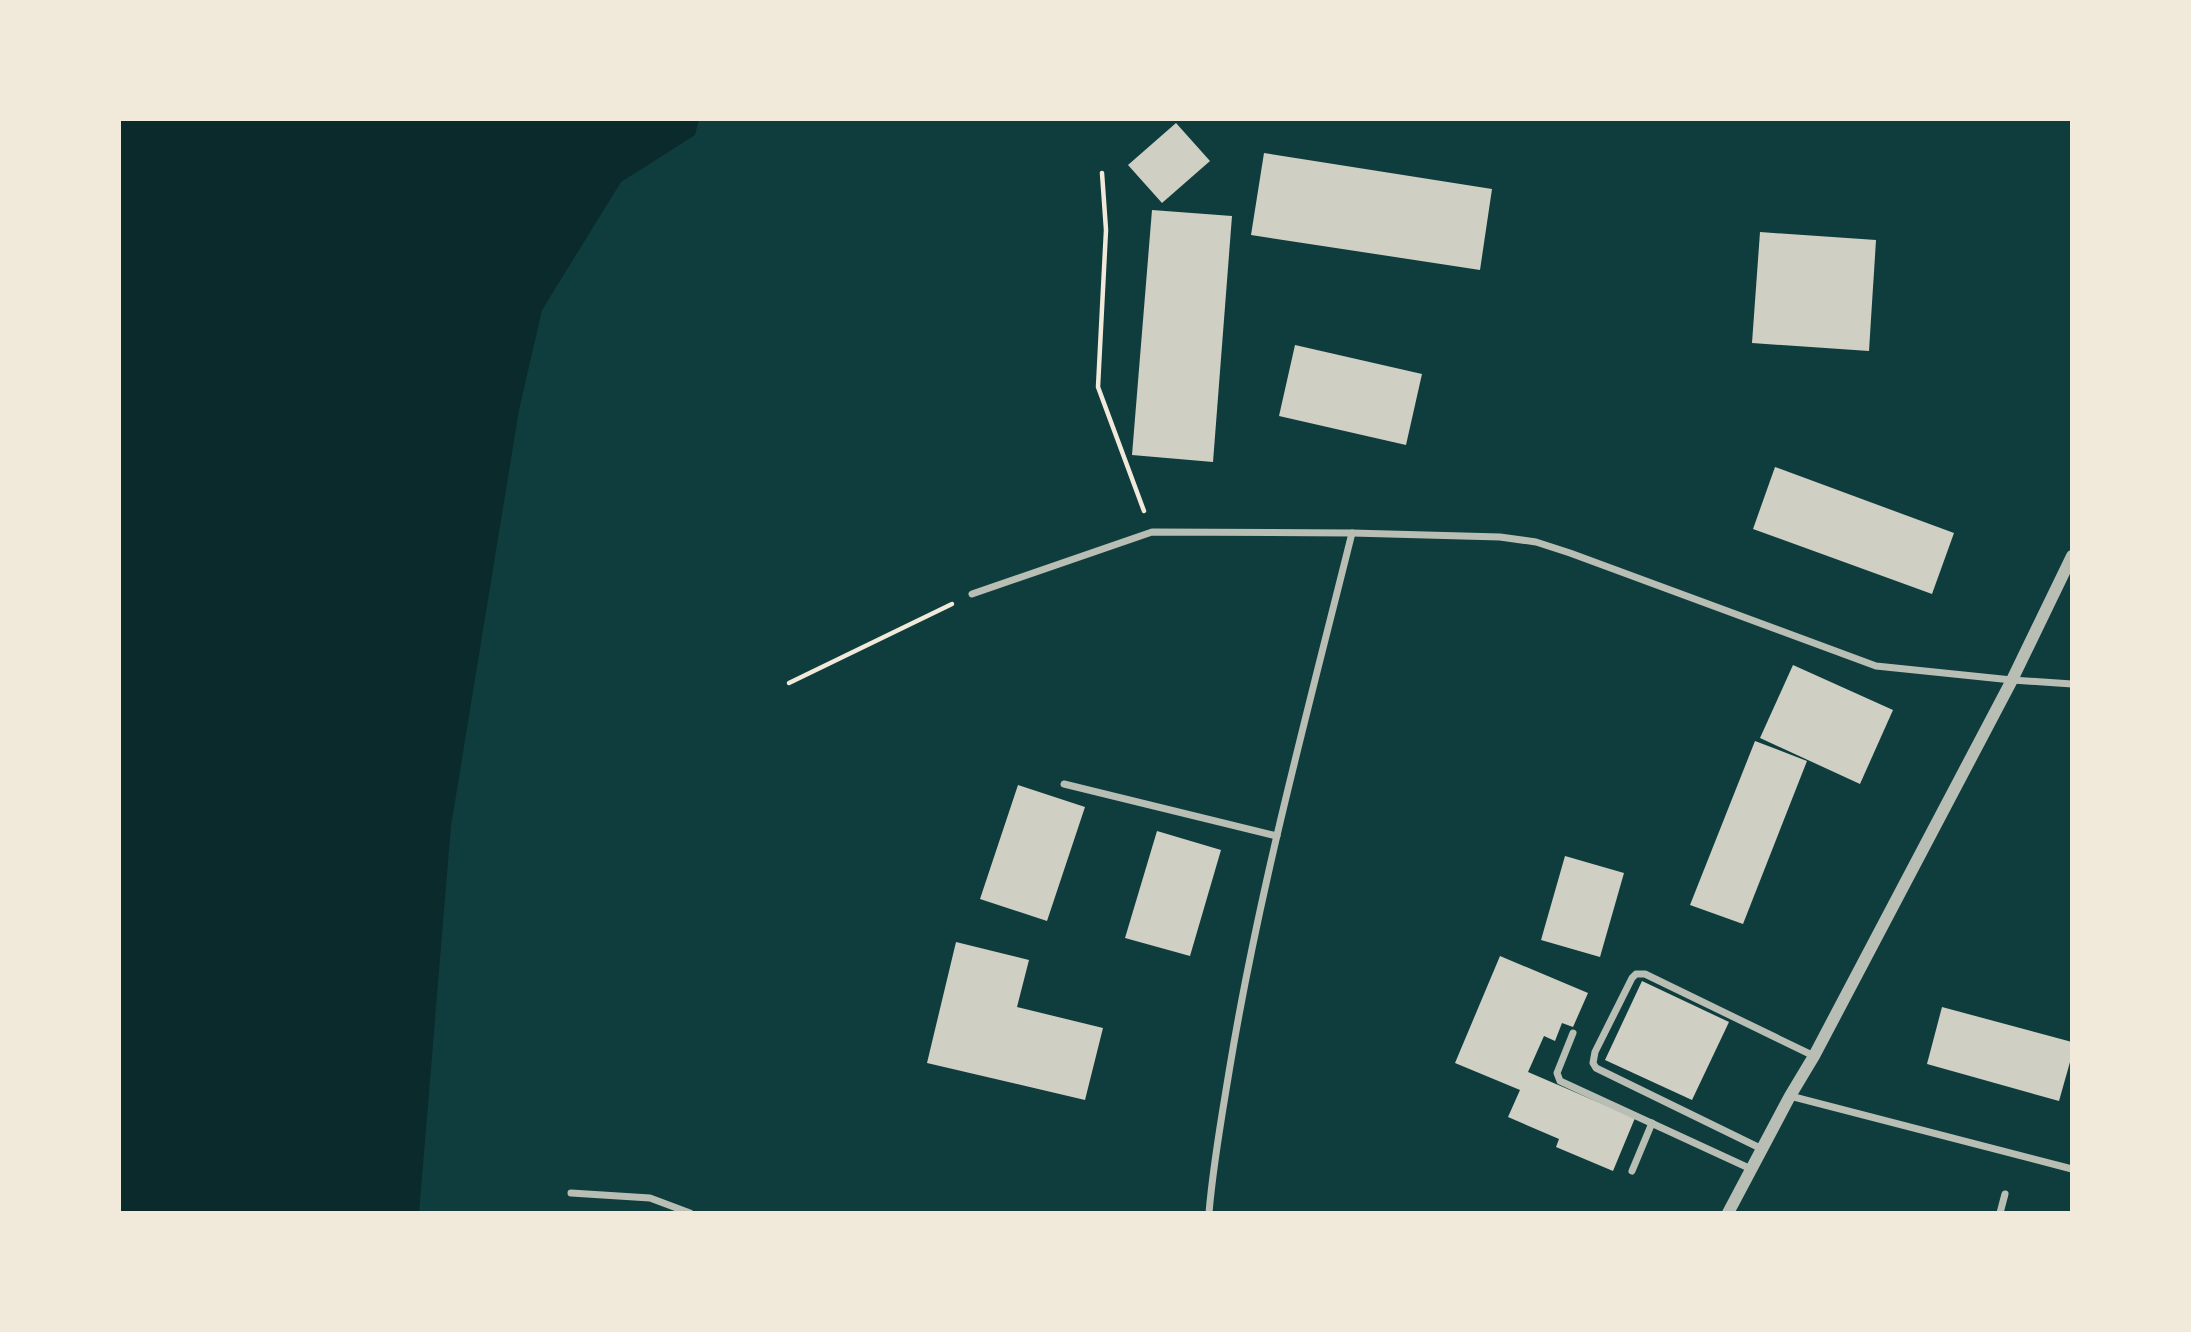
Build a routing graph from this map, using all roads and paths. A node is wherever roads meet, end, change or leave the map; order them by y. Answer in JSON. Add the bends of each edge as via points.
{"nodes":[{"id":1,"x":1102,"y":173,"type":"dead end"},
{"id":2,"x":1152,"y":532,"type":"junction"},
{"id":3,"x":1352,"y":533,"type":"junction"},
{"id":4,"x":2072,"y":556,"type":"edge"},
{"id":5,"x":972,"y":593,"type":"joint"},
{"id":6,"x":2012,"y":680,"type":"junction"},
{"id":7,"x":789,"y":683,"type":"dead end"},
{"id":8,"x":2072,"y":684,"type":"edge"},
{"id":9,"x":1064,"y":785,"type":"dead end"},
{"id":10,"x":1276,"y":836,"type":"junction"},
{"id":11,"x":1573,"y":1033,"type":"dead end"},
{"id":12,"x":1814,"y":1056,"type":"junction"},
{"id":13,"x":1790,"y":1096,"type":"junction"},
{"id":14,"x":1652,"y":1123,"type":"junction"},
{"id":15,"x":1762,"y":1149,"type":"junction"},
{"id":16,"x":1751,"y":1169,"type":"junction"},
{"id":17,"x":2072,"y":1169,"type":"edge"},
{"id":18,"x":1632,"y":1171,"type":"dead end"},
{"id":19,"x":571,"y":1194,"type":"dead end"},
{"id":20,"x":2006,"y":1194,"type":"dead end"},
{"id":21,"x":690,"y":1213,"type":"edge"},
{"id":22,"x":1209,"y":1213,"type":"edge"},
{"id":23,"x":1728,"y":1213,"type":"edge"},
{"id":24,"x":2000,"y":1213,"type":"edge"}],
"edges":[{"from":1,"to":2,"type":"path","via":[[1106,230],[1098,387]]},
{"from":2,"to":3,"type":"street"},
{"from":2,"to":5,"type":"street"},
{"from":3,"to":6,"type":"street","via":[[1536,542],[1876,666]]},
{"from":3,"to":10,"type":"street"},
{"from":4,"to":6,"type":"street"},
{"from":5,"to":7,"type":"path"},
{"from":6,"to":8,"type":"street"},
{"from":6,"to":12,"type":"street"},
{"from":9,"to":10,"type":"street"},
{"from":10,"to":22,"type":"street","via":[[1245,980]]},
{"from":11,"to":14,"type":"street","via":[[1558,1073],[1560,1081]]},
{"from":12,"to":13,"type":"street"},
{"from":12,"to":15,"type":"street","via":[[1645,974],[1632,978],[1595,1052],[1596,1068]]},
{"from":13,"to":15,"type":"street"},
{"from":13,"to":17,"type":"street"},
{"from":14,"to":16,"type":"street"},
{"from":14,"to":18,"type":"street"},
{"from":15,"to":16,"type":"street"},
{"from":16,"to":23,"type":"street"},
{"from":19,"to":21,"type":"street","via":[[650,1198]]},
{"from":20,"to":24,"type":"street"}]}
